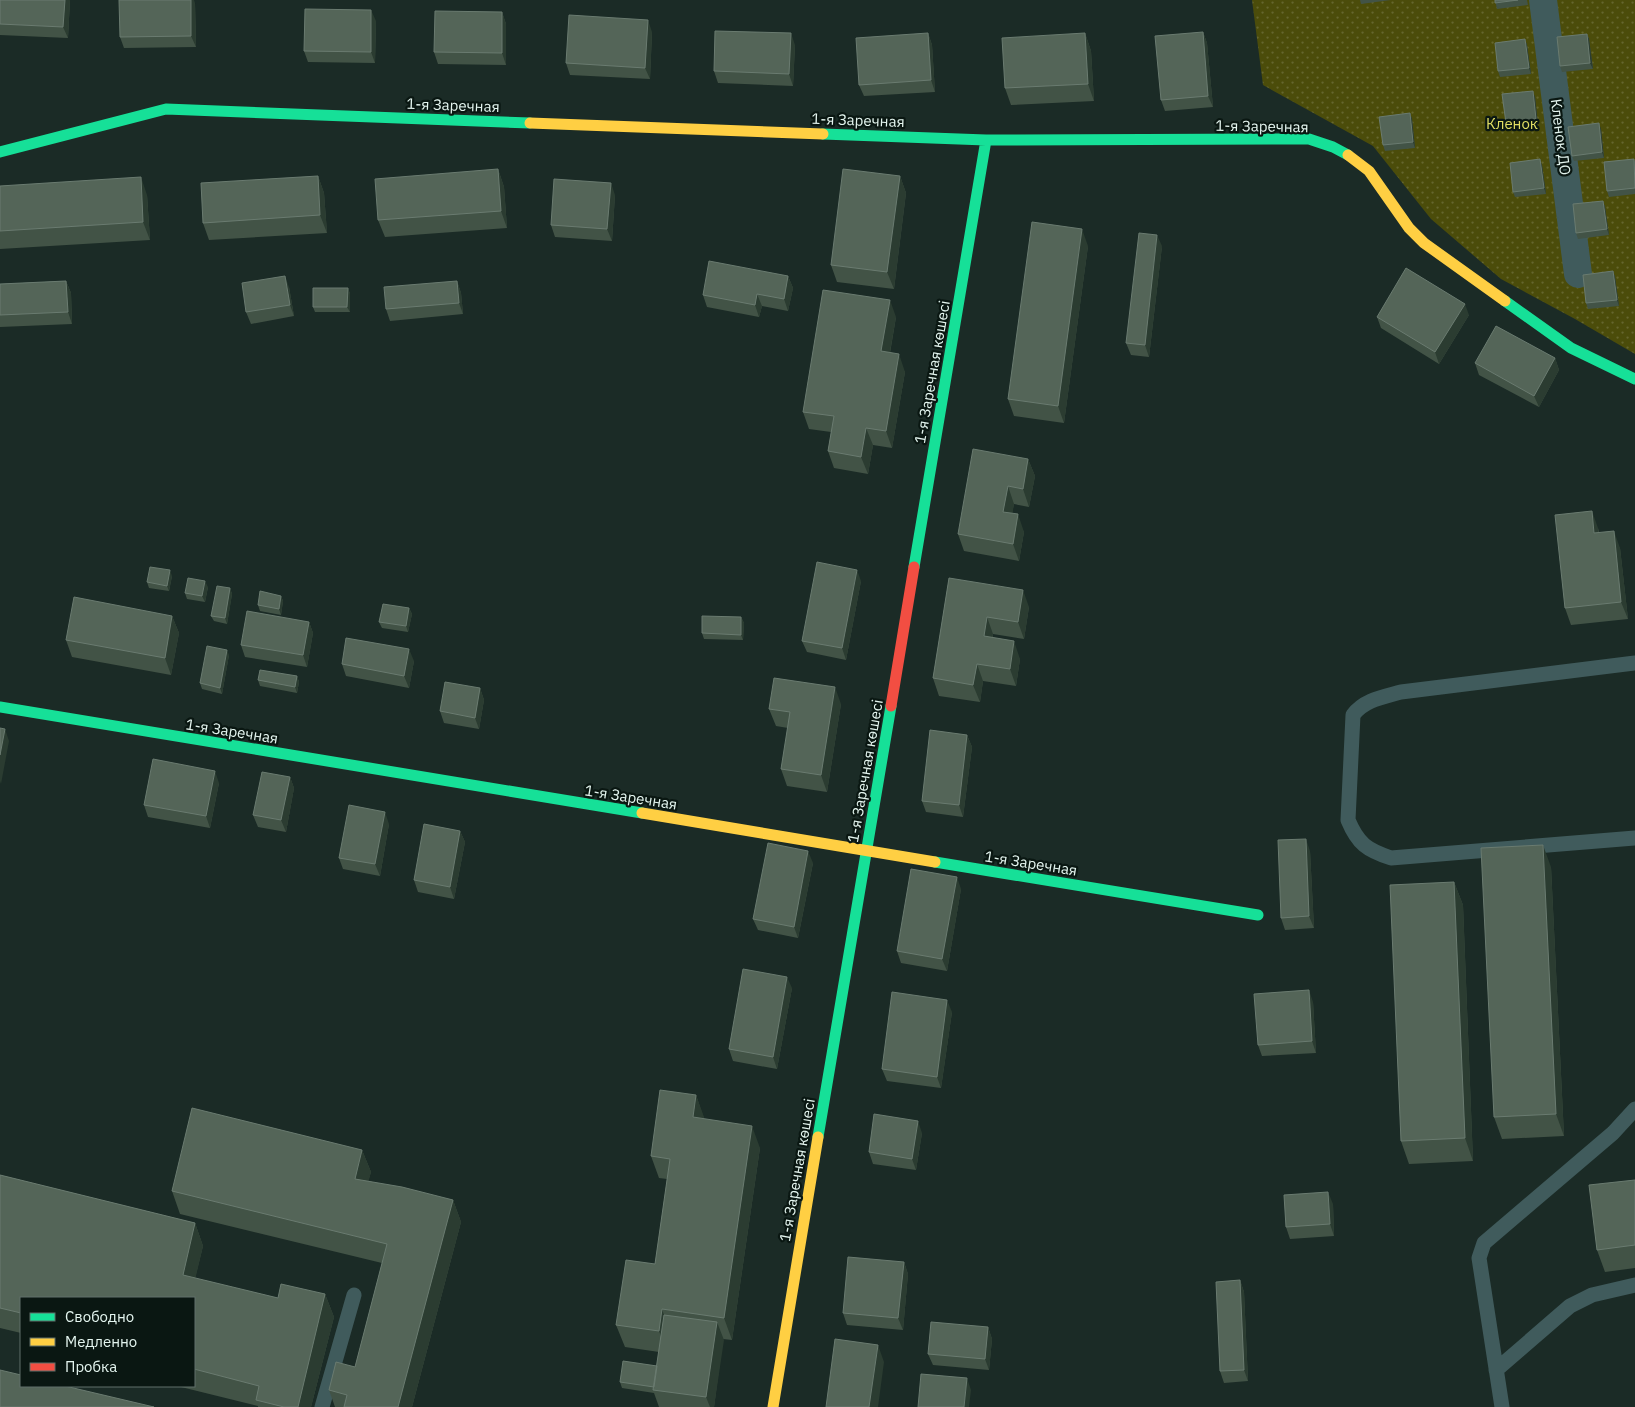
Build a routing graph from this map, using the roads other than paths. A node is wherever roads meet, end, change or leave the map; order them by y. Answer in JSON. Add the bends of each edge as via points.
{"nodes":[{"id":1,"x":1543,"y":0,"type":"edge"},
{"id":2,"x":986,"y":140,"type":"junction"},
{"id":3,"x":0,"y":152,"type":"edge"},
{"id":4,"x":1578,"y":274,"type":"dead end"},
{"id":5,"x":1635,"y":379,"type":"edge"},
{"id":6,"x":1635,"y":663,"type":"edge"},
{"id":7,"x":0,"y":707,"type":"edge"},
{"id":8,"x":1635,"y":838,"type":"edge"},
{"id":9,"x":866,"y":851,"type":"junction"},
{"id":10,"x":1258,"y":916,"type":"dead end"},
{"id":11,"x":1635,"y":1109,"type":"edge"},
{"id":12,"x":1635,"y":1285,"type":"edge"},
{"id":13,"x":354,"y":1295,"type":"dead end"},
{"id":14,"x":1496,"y":1370,"type":"junction"},
{"id":15,"x":322,"y":1407,"type":"edge"},
{"id":16,"x":773,"y":1407,"type":"edge"},
{"id":17,"x":1502,"y":1407,"type":"edge"}],
"edges":[{"from":1,"to":4,"type":"street","name":"Кленок ДО"},
{"from":2,"to":3,"type":"street","name":"1-я Заречная","via":[[166,109]]},
{"from":2,"to":5,"type":"street","name":"1-я Заречная","via":[[1309,139],[1332,147],[1354,158],[1369,171],[1409,228],[1424,243],[1571,348]]},
{"from":2,"to":9,"type":"street","name":"1-я Заречная көшесі"},
{"from":6,"to":8,"type":"lane","via":[[1401,692],[1359,707],[1353,715],[1348,820],[1363,846],[1391,858]]},
{"from":7,"to":9,"type":"street","name":"1-я Заречная"},
{"from":9,"to":10,"type":"street","name":"1-я Заречная"},
{"from":9,"to":16,"type":"street","name":"1-я Заречная көшесі"},
{"from":11,"to":14,"type":"lane","via":[[1613,1133],[1484,1243],[1478,1258]]},
{"from":12,"to":14,"type":"lane","via":[[1592,1295],[1570,1306]]},
{"from":13,"to":15,"type":"lane"},
{"from":14,"to":17,"type":"lane"}]}
